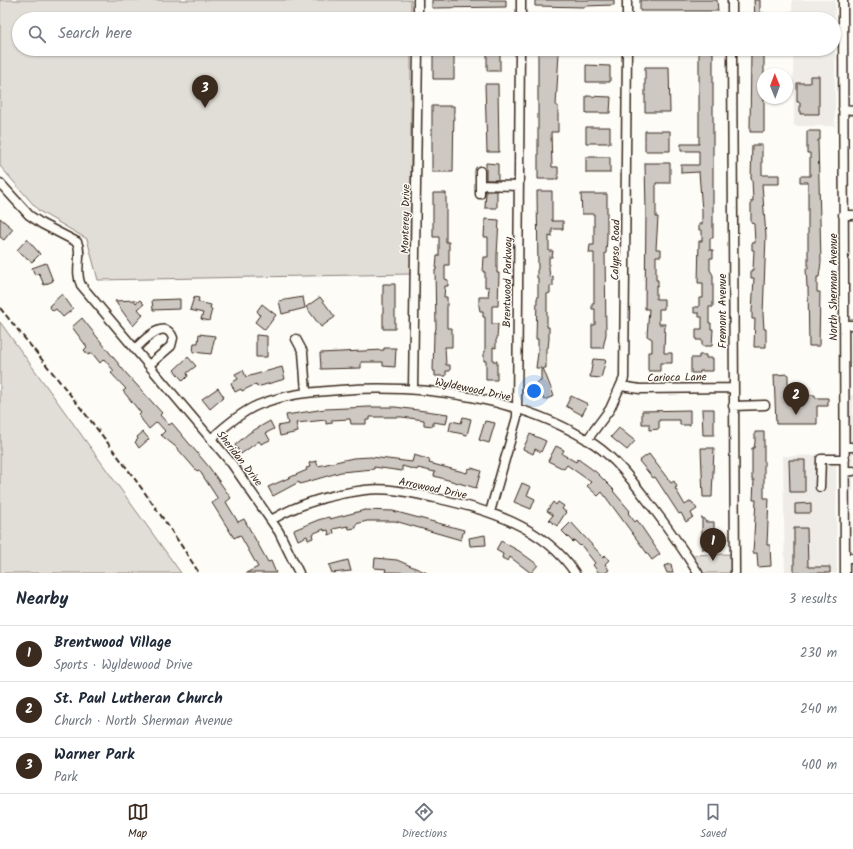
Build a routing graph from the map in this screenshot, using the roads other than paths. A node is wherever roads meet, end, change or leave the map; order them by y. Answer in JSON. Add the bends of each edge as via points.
{"nodes":[{"id":1,"x":418,"y":0,"type":"edge"},
{"id":2,"x":521,"y":0,"type":"edge"},
{"id":3,"x":627,"y":0,"type":"edge"},
{"id":4,"x":732,"y":0,"type":"edge"},
{"id":5,"x":843,"y":0,"type":"edge"},
{"id":6,"x":418,"y":12,"type":"edge"},
{"id":7,"x":521,"y":12,"type":"edge"},
{"id":8,"x":627,"y":12,"type":"edge"},
{"id":9,"x":732,"y":12,"type":"edge"},
{"id":10,"x":418,"y":56,"type":"edge"},
{"id":11,"x":520,"y":56,"type":"edge"},
{"id":12,"x":627,"y":56,"type":"edge"},
{"id":13,"x":732,"y":56,"type":"edge"},
{"id":14,"x":843,"y":110,"type":"junction"},
{"id":15,"x":853,"y":110,"type":"edge"},
{"id":16,"x":480,"y":171,"type":"dead end"},
{"id":17,"x":0,"y":183,"type":"edge"},
{"id":18,"x":480,"y":185,"type":"junction"},
{"id":19,"x":519,"y":186,"type":"junction"},
{"id":20,"x":480,"y":194,"type":"dead end"},
{"id":21,"x":843,"y":215,"type":"junction"},
{"id":22,"x":853,"y":215,"type":"edge"},
{"id":23,"x":844,"y":325,"type":"junction"},
{"id":24,"x":853,"y":325,"type":"edge"},
{"id":25,"x":296,"y":339,"type":"dead end"},
{"id":26,"x":134,"y":349,"type":"junction"},
{"id":27,"x":149,"y":365,"type":"junction"},
{"id":28,"x":621,"y":386,"type":"junction"},
{"id":29,"x":733,"y":388,"type":"junction"},
{"id":30,"x":413,"y":389,"type":"junction"},
{"id":31,"x":306,"y":392,"type":"junction"},
{"id":32,"x":765,"y":405,"type":"dead end"},
{"id":33,"x":733,"y":406,"type":"junction"},
{"id":34,"x":516,"y":409,"type":"junction"},
{"id":35,"x":211,"y":439,"type":"junction"},
{"id":36,"x":587,"y":440,"type":"junction"},
{"id":37,"x":849,"y":447,"type":"edge"},
{"id":38,"x":845,"y":459,"type":"junction"},
{"id":39,"x":849,"y":471,"type":"edge"},
{"id":40,"x":820,"y":487,"type":"dead end"},
{"id":41,"x":490,"y":512,"type":"junction"},
{"id":42,"x":849,"y":514,"type":"edge"},
{"id":43,"x":271,"y":520,"type":"junction"},
{"id":44,"x":849,"y":558,"type":"edge"},
{"id":45,"x":299,"y":573,"type":"edge"},
{"id":46,"x":575,"y":573,"type":"edge"},
{"id":47,"x":698,"y":573,"type":"edge"},
{"id":48,"x":735,"y":573,"type":"edge"},
{"id":49,"x":845,"y":573,"type":"edge"}],
"edges":[{"from":1,"to":6,"type":"street"},
{"from":2,"to":7,"type":"street"},
{"from":3,"to":8,"type":"street"},
{"from":4,"to":9,"type":"street"},
{"from":5,"to":14,"type":"street","name":"North Sherman Avenue"},
{"from":10,"to":30,"type":"street","name":"Monterey Drive"},
{"from":11,"to":19,"type":"street","name":"Brentwood Parkway"},
{"from":12,"to":28,"type":"street","name":"Calypso Road","via":[[626,342],[624,378]]},
{"from":13,"to":29,"type":"street","name":"Fremont Avenue"},
{"from":14,"to":15,"type":"street"},
{"from":14,"to":21,"type":"street","name":"North Sherman Avenue"},
{"from":16,"to":18,"type":"street"},
{"from":17,"to":26,"type":"street","name":"Sheridan Drive","via":[[29,215],[76,242],[79,248],[78,278],[81,285]]},
{"from":18,"to":19,"type":"street"},
{"from":18,"to":20,"type":"street"},
{"from":19,"to":34,"type":"street","name":"Brentwood Parkway"},
{"from":21,"to":22,"type":"street"},
{"from":21,"to":23,"type":"street","name":"North Sherman Avenue"},
{"from":23,"to":24,"type":"street"},
{"from":23,"to":37,"type":"street","name":"North Sherman Avenue"},
{"from":25,"to":31,"type":"street","via":[[303,352]]},
{"from":26,"to":27,"type":"street","name":"Sheridan Drive"},
{"from":26,"to":27,"type":"street","via":[[158,330],[170,332],[173,338],[171,346]]},
{"from":27,"to":35,"type":"street","name":"Sheridan Drive"},
{"from":28,"to":29,"type":"street","name":"Carioca Lane","via":[[640,389]]},
{"from":28,"to":36,"type":"street","name":"Calypso Road","via":[[610,409]]},
{"from":29,"to":33,"type":"street","name":"Fremont Avenue"},
{"from":30,"to":31,"type":"street","name":"Wyldewood Drive","via":[[371,388]]},
{"from":30,"to":34,"type":"street","name":"Wyldewood Drive","via":[[455,395]]},
{"from":31,"to":35,"type":"street","name":"Wyldewood Drive","via":[[284,396],[256,406]]},
{"from":32,"to":33,"type":"street"},
{"from":33,"to":48,"type":"street","name":"Fremont Avenue"},
{"from":34,"to":36,"type":"street","name":"Wyldewood Drive","via":[[535,414]]},
{"from":34,"to":41,"type":"street","name":"Brentwood Parkway","via":[[516,422]]},
{"from":35,"to":43,"type":"street","name":"Sheridan Drive"},
{"from":36,"to":47,"type":"street","name":"Wyldewood Drive","via":[[620,467],[638,487]]},
{"from":37,"to":38,"type":"street","name":"North Sherman Avenue"},
{"from":38,"to":39,"type":"street","name":"North Sherman Avenue"},
{"from":38,"to":40,"type":"street","via":[[821,459]]},
{"from":39,"to":42,"type":"street","name":"North Sherman Avenue"},
{"from":41,"to":43,"type":"street","name":"Arrowood Drive","via":[[405,491],[367,490],[308,502]]},
{"from":41,"to":46,"type":"street","name":"Arrowood Drive","via":[[530,531],[561,555]]},
{"from":42,"to":44,"type":"street","name":"North Sherman Avenue"},
{"from":43,"to":45,"type":"street","name":"Sheridan Drive"},
{"from":44,"to":49,"type":"street","name":"North Sherman Avenue"}]}
